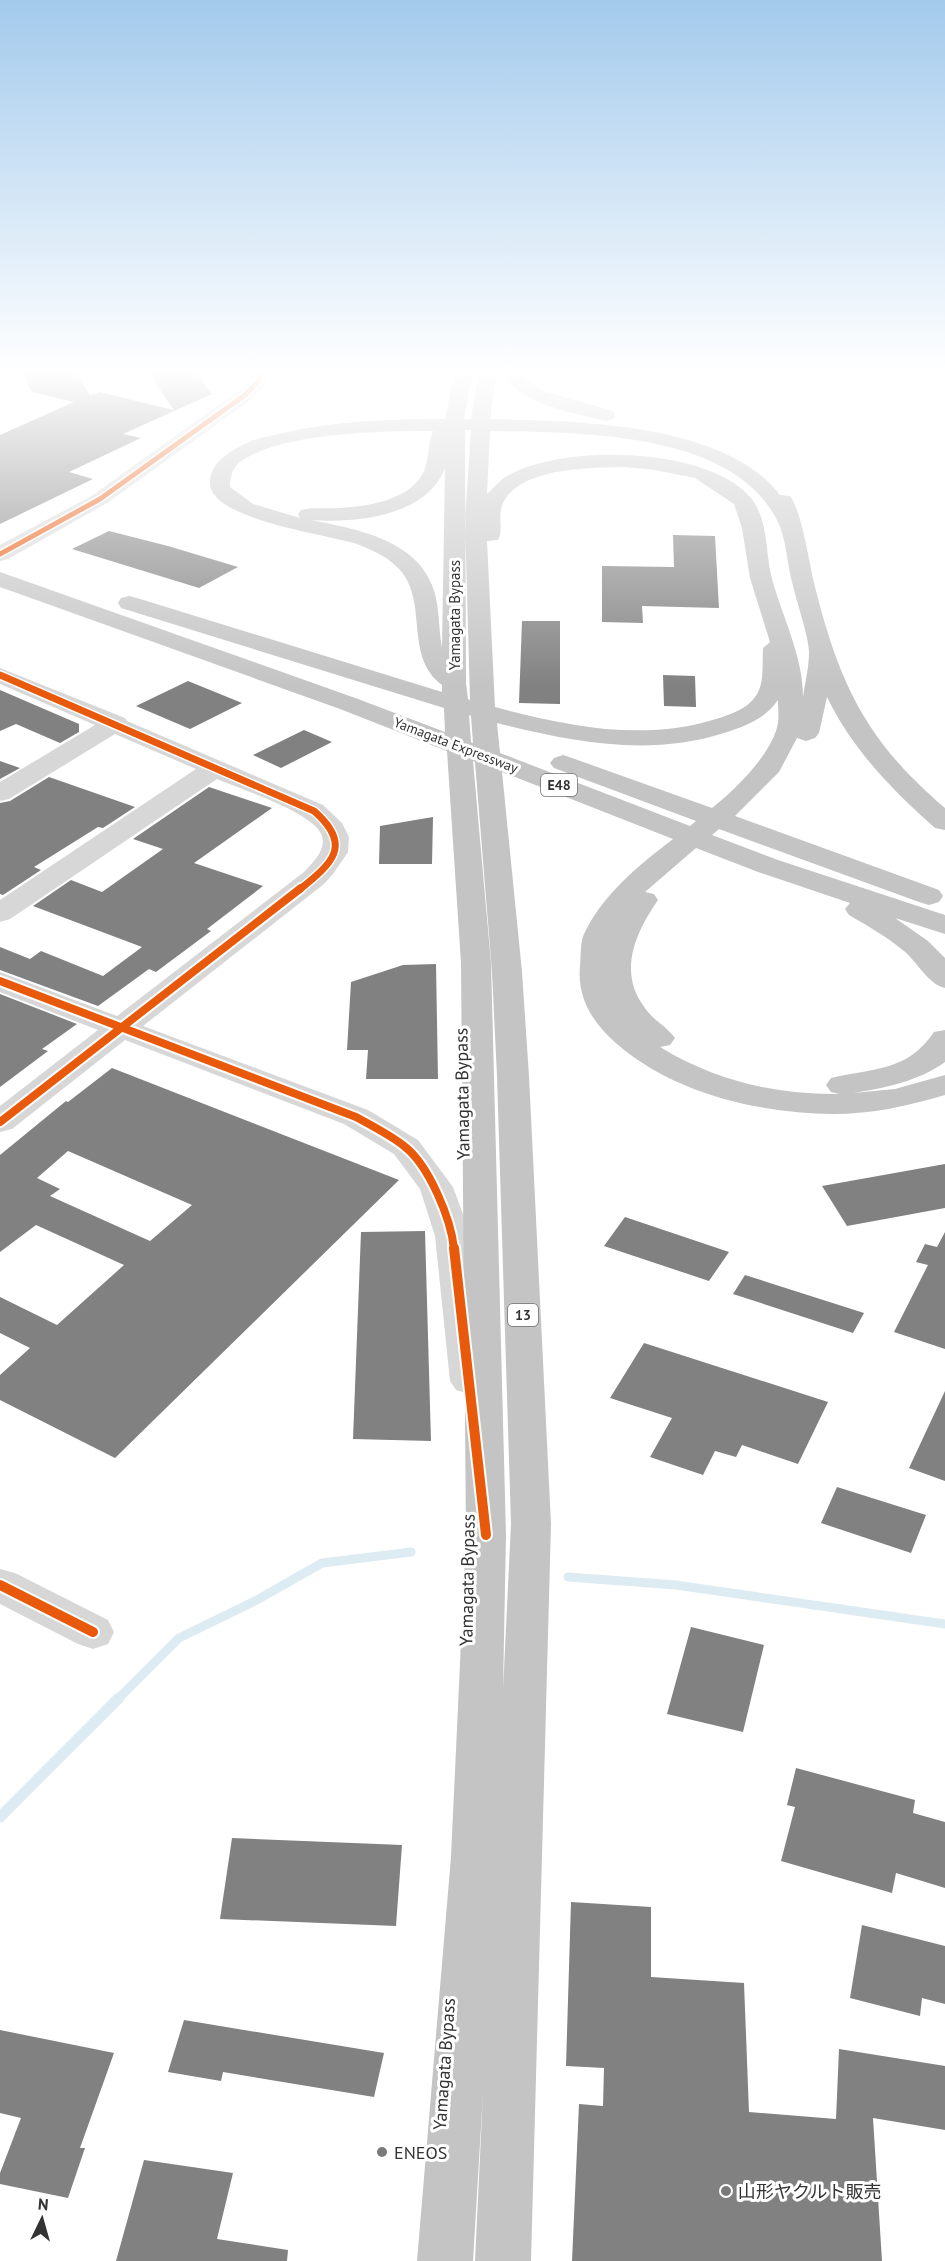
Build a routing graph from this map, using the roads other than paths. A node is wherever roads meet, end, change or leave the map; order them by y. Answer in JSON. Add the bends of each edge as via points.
{"nodes":[{"id":1,"x":131,"y":477,"type":"edge"},
{"id":2,"x":220,"y":477,"type":"edge"},
{"id":3,"x":238,"y":477,"type":"edge"},
{"id":4,"x":430,"y":477,"type":"edge"},
{"id":5,"x":457,"y":477,"type":"edge"},
{"id":6,"x":478,"y":477,"type":"edge"},
{"id":7,"x":526,"y":477,"type":"edge"},
{"id":8,"x":707,"y":477,"type":"edge"},
{"id":9,"x":734,"y":477,"type":"edge"},
{"id":10,"x":754,"y":477,"type":"edge"},
{"id":11,"x":770,"y":477,"type":"edge"},
{"id":12,"x":789,"y":522,"type":"junction"},
{"id":13,"x":752,"y":529,"type":"junction"},
{"id":14,"x":0,"y":554,"type":"edge"},
{"id":15,"x":0,"y":562,"type":"edge"},
{"id":16,"x":16,"y":578,"type":"edge"},
{"id":17,"x":777,"y":631,"type":"junction"},
{"id":18,"x":821,"y":652,"type":"junction"},
{"id":19,"x":0,"y":675,"type":"edge"},
{"id":20,"x":468,"y":678,"type":"junction"},
{"id":21,"x":377,"y":687,"type":"junction"},
{"id":22,"x":116,"y":723,"type":"junction"},
{"id":23,"x":216,"y":768,"type":"junction"},
{"id":24,"x":0,"y":793,"type":"edge"},
{"id":25,"x":945,"y":822,"type":"edge"},
{"id":26,"x":806,"y":880,"type":"junction"},
{"id":27,"x":945,"y":902,"type":"edge"},
{"id":28,"x":0,"y":913,"type":"edge"},
{"id":29,"x":945,"y":925,"type":"edge"},
{"id":30,"x":945,"y":979,"type":"edge"},
{"id":31,"x":0,"y":981,"type":"edge"},
{"id":32,"x":120,"y":1029,"type":"junction"},
{"id":33,"x":945,"y":1039,"type":"edge"},
{"id":34,"x":945,"y":1085,"type":"edge"},
{"id":35,"x":0,"y":1122,"type":"edge"},
{"id":36,"x":486,"y":1535,"type":"junction"},
{"id":37,"x":0,"y":1585,"type":"edge"},
{"id":38,"x":93,"y":1632,"type":"dead end"},
{"id":39,"x":454,"y":2165,"type":"junction"},
{"id":40,"x":507,"y":2192,"type":"junction"},
{"id":41,"x":435,"y":2261,"type":"edge"},
{"id":42,"x":445,"y":2261,"type":"edge"},
{"id":43,"x":503,"y":2261,"type":"edge"},
{"id":44,"x":511,"y":2261,"type":"edge"}],
"edges":[{"from":1,"to":14,"type":"street","via":[[100,499]]},
{"from":2,"to":20,"type":"highway","via":[[220,489],[246,508],[357,537],[403,560],[412,569],[426,600],[438,670]]},
{"from":3,"to":4,"type":"highway","via":[[240,491],[262,505],[321,515],[388,506],[411,496]]},
{"from":5,"to":20,"type":"highway","name":"Yamagata Bypass","number":"13"},
{"from":6,"to":20,"type":"highway","name":"Yamagata Bypass","number":"13"},
{"from":7,"to":20,"type":"highway","via":[[512,482],[496,496],[489,520],[491,600]]},
{"from":8,"to":13,"type":"highway","via":[[744,502]]},
{"from":9,"to":13,"type":"highway","via":[[752,493]]},
{"from":10,"to":12,"type":"highway"},
{"from":11,"to":12,"type":"highway","via":[[781,490]]},
{"from":12,"to":18,"type":"highway"},
{"from":13,"to":17,"type":"highway"},
{"from":15,"to":16,"type":"highway","name":"Yamagata Expressway","number":"E48"},
{"from":16,"to":21,"type":"highway","name":"Yamagata Expressway","number":"E48"},
{"from":16,"to":26,"type":"highway","name":"Yamagata Expressway","number":"E48"},
{"from":17,"to":21,"type":"highway","via":[[769,696],[753,712],[716,730],[623,738],[509,720]]},
{"from":17,"to":34,"type":"highway","via":[[791,676],[795,706],[790,733],[760,780],[630,890],[603,924],[592,964],[602,1006],[630,1040],[668,1067],[763,1098],[863,1103],[904,1098]]},
{"from":18,"to":25,"type":"highway","via":[[846,709],[877,756]]},
{"from":18,"to":33,"type":"highway","via":[[807,730],[794,756],[758,802],[656,887],[635,910],[615,957],[615,977],[633,1013],[650,1033],[687,1055],[751,1079],[825,1087],[865,1083],[913,1067],[935,1054]]},
{"from":19,"to":22,"type":"street"},
{"from":20,"to":36,"type":"highway","name":"Yamagata Bypass","number":"13"},
{"from":20,"to":40,"type":"highway","name":"Yamagata Bypass","number":"13","via":[[482,698],[505,949],[531,1524]]},
{"from":21,"to":27,"type":"highway","name":"Yamagata Expressway","number":"E48","via":[[787,846]]},
{"from":22,"to":23,"type":"street"},
{"from":22,"to":24,"type":"street"},
{"from":23,"to":28,"type":"street"},
{"from":23,"to":32,"type":"street","via":[[314,812],[333,826],[337,844],[331,859],[314,878]]},
{"from":26,"to":29,"type":"highway","name":"Yamagata Expressway","number":"E48"},
{"from":26,"to":30,"type":"highway","via":[[882,922],[920,950]]},
{"from":31,"to":32,"type":"street"},
{"from":32,"to":35,"type":"street"},
{"from":32,"to":36,"type":"street","via":[[356,1117],[406,1147],[436,1187],[453,1236]]},
{"from":36,"to":39,"type":"highway","name":"Yamagata Bypass","number":"13","via":[[475,1857]]},
{"from":37,"to":38,"type":"street"},
{"from":39,"to":41,"type":"highway"},
{"from":39,"to":42,"type":"highway","name":"Yamagata Bypass","number":"13"},
{"from":40,"to":43,"type":"highway","name":"Yamagata Bypass","number":"13"},
{"from":40,"to":44,"type":"highway"}]}
